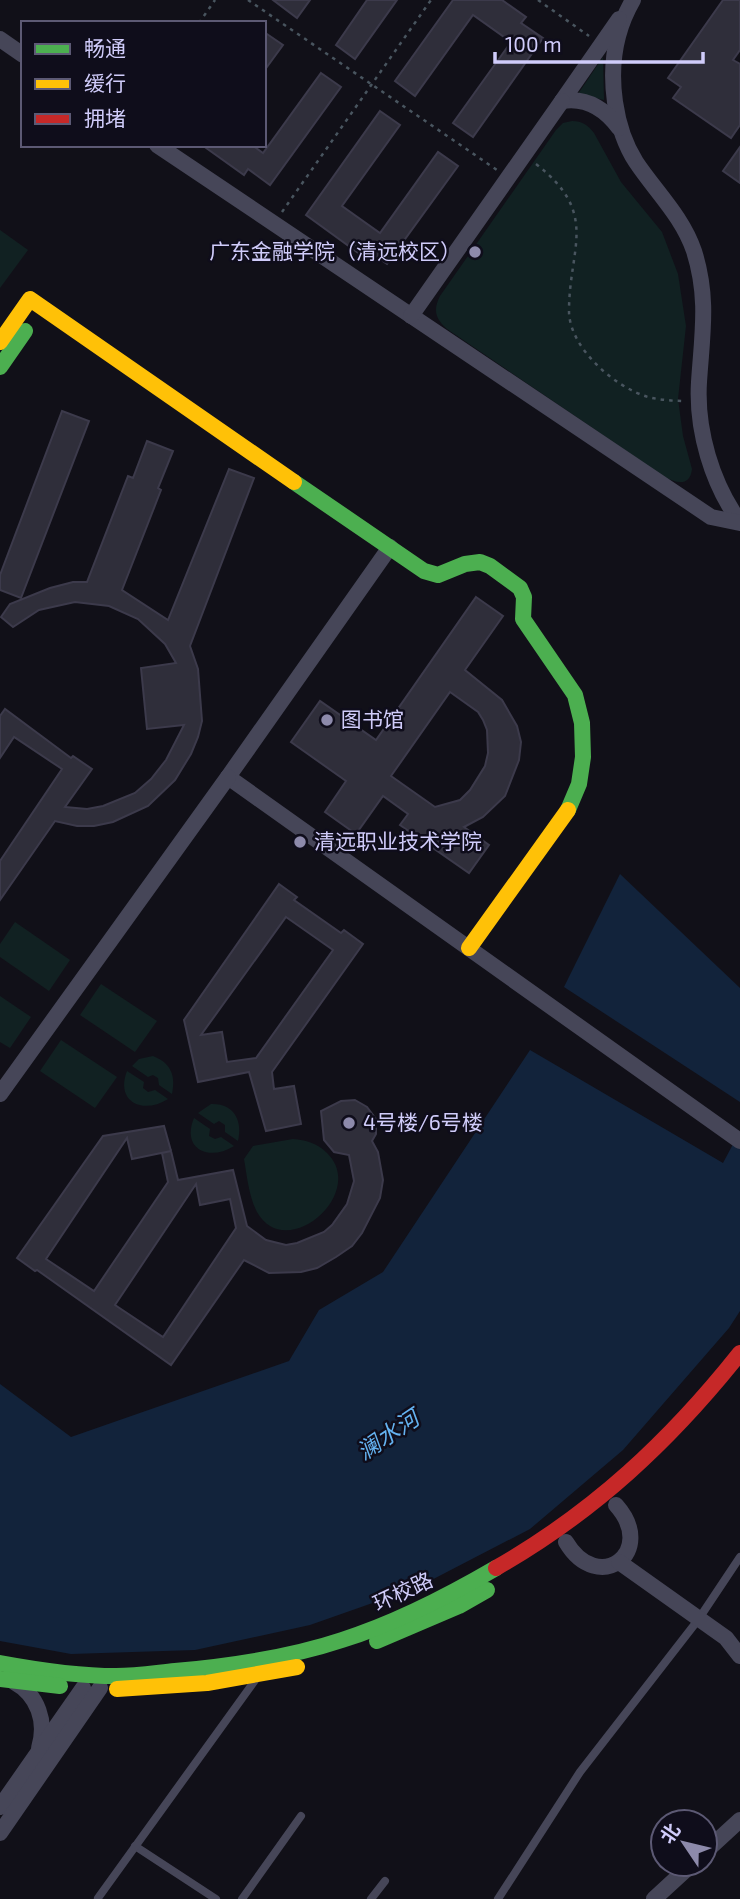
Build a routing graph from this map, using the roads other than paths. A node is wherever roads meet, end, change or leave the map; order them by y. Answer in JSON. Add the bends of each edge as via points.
{"nodes":[{"id":1,"x":633,"y":0,"type":"edge"},
{"id":2,"x":0,"y":39,"type":"edge"},
{"id":3,"x":21,"y":54,"type":"edge"},
{"id":4,"x":562,"y":101,"type":"junction"},
{"id":5,"x":623,"y":135,"type":"junction"},
{"id":6,"x":161,"y":147,"type":"edge"},
{"id":7,"x":36,"y":303,"type":"junction"},
{"id":8,"x":411,"y":316,"type":"junction"},
{"id":9,"x":0,"y":342,"type":"edge"},
{"id":10,"x":0,"y":367,"type":"edge"},
{"id":11,"x":740,"y":523,"type":"edge"},
{"id":12,"x":390,"y":547,"type":"junction"},
{"id":13,"x":228,"y":776,"type":"junction"},
{"id":14,"x":469,"y":948,"type":"junction"},
{"id":15,"x":0,"y":1094,"type":"edge"},
{"id":16,"x":736,"y":1138,"type":"edge"},
{"id":17,"x":740,"y":1353,"type":"edge"},
{"id":18,"x":740,"y":1377,"type":"edge"},
{"id":19,"x":715,"y":1407,"type":"dead end"},
{"id":20,"x":566,"y":1542,"type":"junction"},
{"id":21,"x":740,"y":1557,"type":"edge"},
{"id":22,"x":619,"y":1562,"type":"junction"},
{"id":23,"x":698,"y":1620,"type":"junction"},
{"id":24,"x":740,"y":1656,"type":"edge"},
{"id":25,"x":0,"y":1663,"type":"edge"},
{"id":26,"x":258,"y":1676,"type":"junction"},
{"id":27,"x":7,"y":1680,"type":"edge"},
{"id":28,"x":92,"y":1688,"type":"junction"},
{"id":29,"x":35,"y":1757,"type":"junction"},
{"id":30,"x":0,"y":1807,"type":"edge"},
{"id":31,"x":301,"y":1816,"type":"dead end"},
{"id":32,"x":740,"y":1820,"type":"edge"},
{"id":33,"x":0,"y":1833,"type":"edge"},
{"id":34,"x":719,"y":1839,"type":"edge"},
{"id":35,"x":135,"y":1846,"type":"junction"},
{"id":36,"x":677,"y":1878,"type":"edge"},
{"id":37,"x":386,"y":1881,"type":"dead end"},
{"id":38,"x":98,"y":1898,"type":"edge"},
{"id":39,"x":216,"y":1899,"type":"edge"},
{"id":40,"x":243,"y":1899,"type":"edge"},
{"id":41,"x":371,"y":1899,"type":"edge"},
{"id":42,"x":498,"y":1899,"type":"edge"},
{"id":43,"x":654,"y":1899,"type":"edge"}],
"edges":[{"from":1,"to":4,"type":"street"},
{"from":1,"to":5,"type":"street","via":[[622,22],[614,62],[615,101]]},
{"from":2,"to":3,"type":"street"},
{"from":4,"to":5,"type":"street","via":[[594,105]]},
{"from":4,"to":8,"type":"street"},
{"from":5,"to":11,"type":"street","via":[[635,161],[682,225],[694,252],[705,314],[700,423],[714,473]]},
{"from":6,"to":8,"type":"street"},
{"from":7,"to":9,"type":"street"},
{"from":7,"to":10,"type":"street"},
{"from":7,"to":12,"type":"street"},
{"from":8,"to":11,"type":"street","via":[[711,517]]},
{"from":12,"to":13,"type":"street"},
{"from":12,"to":14,"type":"street","via":[[431,574],[480,562],[516,585],[524,597],[523,620],[575,695],[582,723],[583,757],[571,805]]},
{"from":13,"to":14,"type":"street"},
{"from":13,"to":15,"type":"street"},
{"from":14,"to":16,"type":"street"},
{"from":17,"to":25,"type":"street","name":"环校路","via":[[651,1455],[575,1519],[462,1588],[365,1632],[282,1657],[169,1672],[118,1676]]},
{"from":18,"to":19,"type":"street"},
{"from":20,"to":22,"type":"street","via":[[577,1557],[594,1567]]},
{"from":20,"to":22,"type":"street","name":"环校路","via":[[621,1501],[631,1529],[629,1547]]},
{"from":20,"to":26,"type":"street","name":"环校路","via":[[459,1606],[410,1629],[351,1651]]},
{"from":21,"to":23,"type":"lane"},
{"from":22,"to":23,"type":"street"},
{"from":23,"to":24,"type":"street","via":[[726,1638]]},
{"from":23,"to":42,"type":"lane","via":[[580,1772]]},
{"from":26,"to":28,"type":"street","name":"环校路","via":[[186,1687]]},
{"from":26,"to":35,"type":"lane"},
{"from":27,"to":28,"type":"street","name":"环校路"},
{"from":27,"to":29,"type":"street","via":[[23,1687],[38,1709],[42,1735]]},
{"from":28,"to":29,"type":"street"},
{"from":28,"to":33,"type":"street"},
{"from":29,"to":30,"type":"street"},
{"from":31,"to":40,"type":"lane"},
{"from":32,"to":34,"type":"street"},
{"from":35,"to":38,"type":"lane"},
{"from":35,"to":39,"type":"lane"},
{"from":36,"to":43,"type":"street"},
{"from":37,"to":41,"type":"lane"}]}
